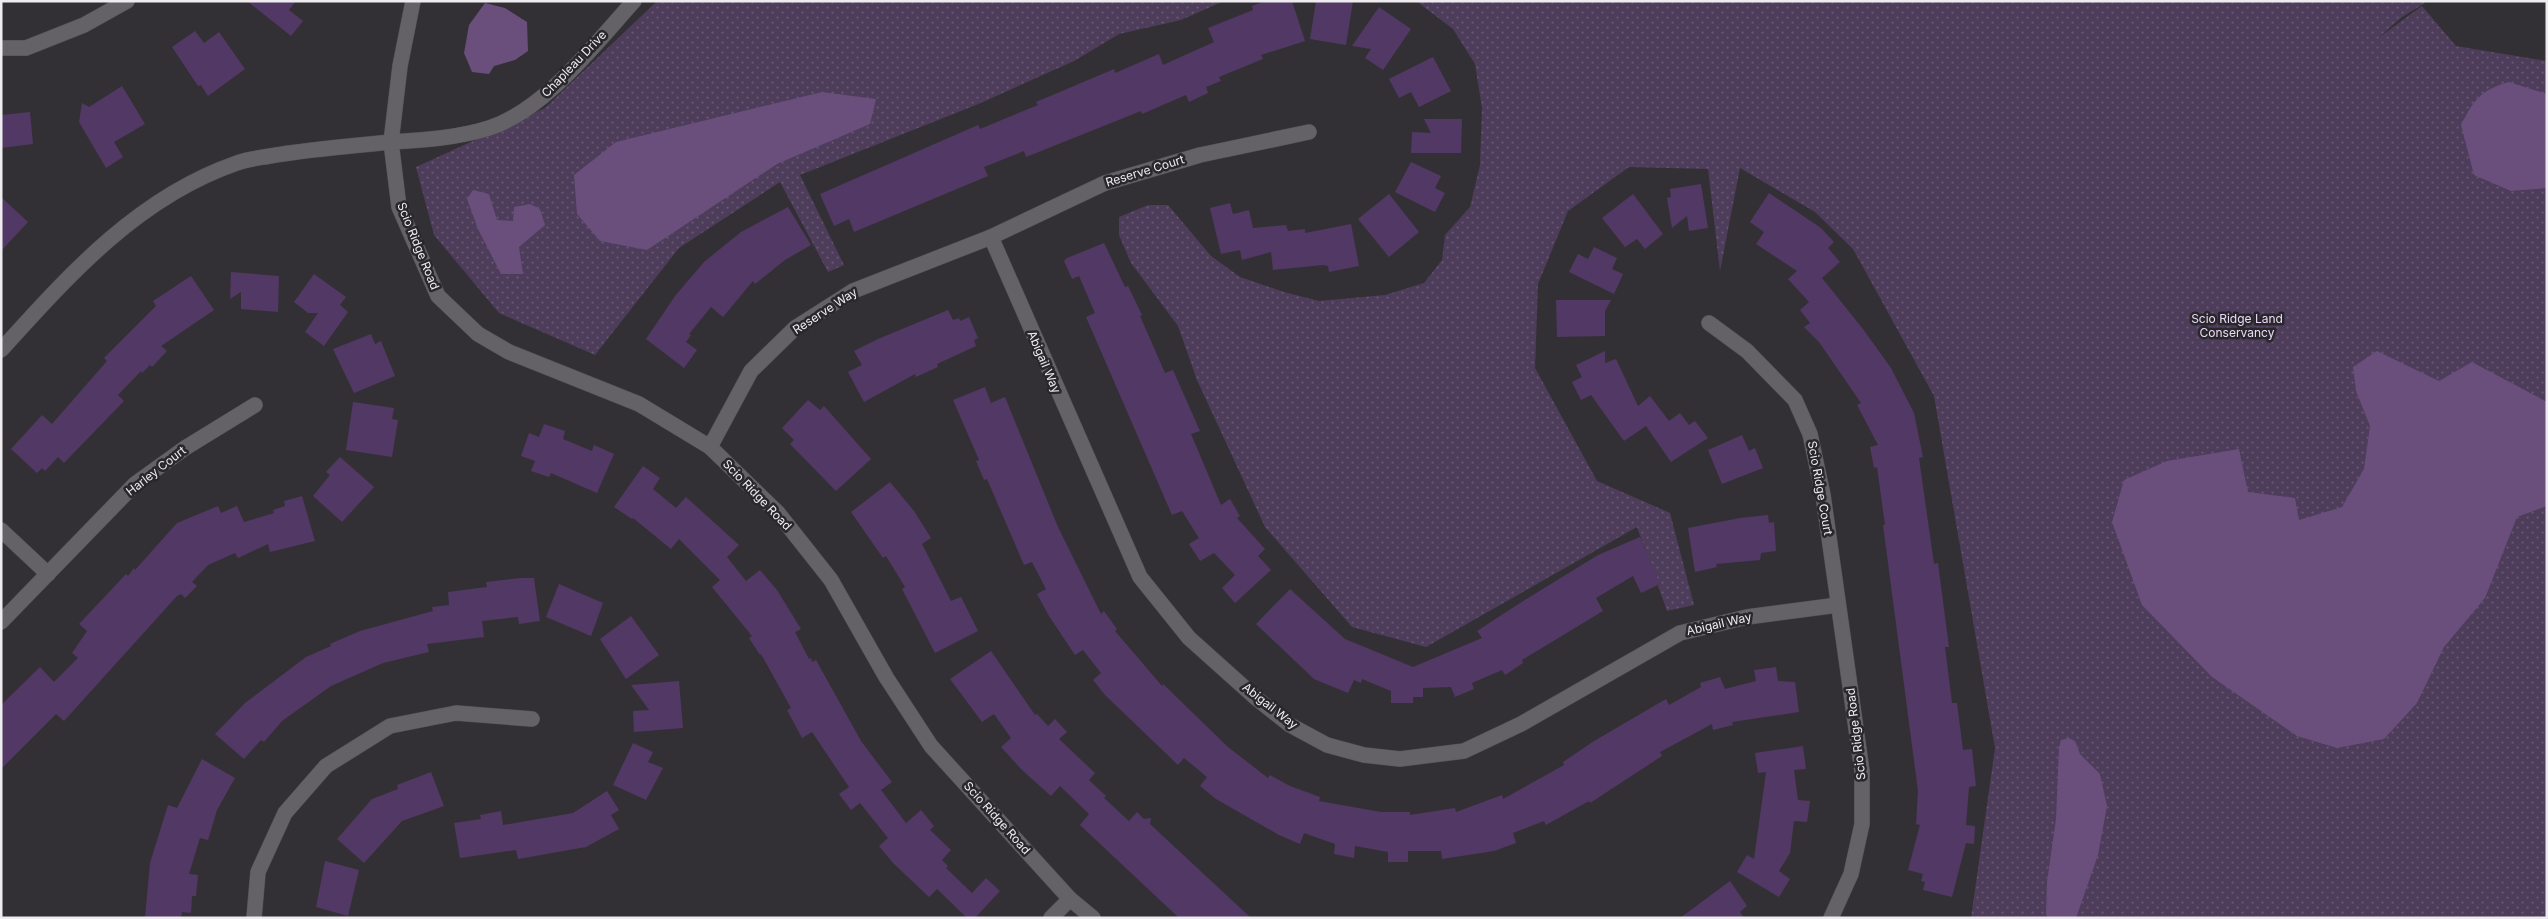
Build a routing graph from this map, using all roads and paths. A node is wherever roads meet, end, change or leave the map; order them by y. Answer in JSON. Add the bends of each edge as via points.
{"nodes":[{"id":1,"x":127,"y":1,"type":"edge"},
{"id":2,"x":413,"y":1,"type":"edge"},
{"id":3,"x":634,"y":1,"type":"edge"},
{"id":4,"x":1,"y":48,"type":"edge"},
{"id":5,"x":1309,"y":132,"type":"dead end"},
{"id":6,"x":391,"y":142,"type":"junction"},
{"id":7,"x":991,"y":237,"type":"junction"},
{"id":8,"x":1709,"y":323,"type":"dead end"},
{"id":9,"x":1,"y":350,"type":"edge"},
{"id":10,"x":255,"y":405,"type":"dead end"},
{"id":11,"x":710,"y":447,"type":"junction"},
{"id":12,"x":1,"y":530,"type":"edge"},
{"id":13,"x":48,"y":574,"type":"junction"},
{"id":14,"x":1838,"y":605,"type":"junction"},
{"id":15,"x":1,"y":622,"type":"edge"},
{"id":16,"x":532,"y":719,"type":"dead end"},
{"id":17,"x":1070,"y":899,"type":"junction"},
{"id":18,"x":254,"y":918,"type":"edge"},
{"id":19,"x":1051,"y":918,"type":"edge"},
{"id":20,"x":1093,"y":918,"type":"edge"},
{"id":21,"x":1831,"y":918,"type":"edge"}],
"edges":[{"from":1,"to":4,"type":"street","via":[[84,25],[26,48]]},
{"from":2,"to":6,"type":"street","name":"Scio Ridge Road","via":[[400,66]]},
{"from":3,"to":6,"type":"street","name":"Chapleau Drive","via":[[537,103],[490,127],[440,139]]},
{"from":5,"to":7,"type":"street","name":"Reserve Court","via":[[1200,155],[1104,183]]},
{"from":6,"to":9,"type":"street","via":[[292,152],[238,162],[179,188],[117,231],[64,281]]},
{"from":6,"to":11,"type":"street","name":"Scio Ridge Road","via":[[399,207],[438,296],[478,334],[509,352],[639,404]]},
{"from":7,"to":11,"type":"street","name":"Reserve Way","via":[[853,291],[795,328],[751,371]]},
{"from":7,"to":14,"type":"street","name":"Abigail Way","via":[[1140,577],[1166,612],[1204,651],[1290,725],[1328,745],[1364,755],[1400,759],[1464,751],[1521,724],[1680,633],[1747,617]]},
{"from":8,"to":14,"type":"street","name":"Scio Ridge Court","via":[[1748,351],[1795,400],[1810,434],[1823,495]]},
{"from":10,"to":13,"type":"street","name":"Harley Court","via":[[135,484]]},
{"from":11,"to":17,"type":"street","name":"Scio Ridge Road","via":[[778,513],[831,580],[886,678],[931,746]]},
{"from":12,"to":13,"type":"street"},
{"from":13,"to":15,"type":"street","name":"Harley Court"},
{"from":14,"to":21,"type":"street","name":"Scio Ridge Road","via":[[1862,771],[1862,824],[1851,874]]},
{"from":16,"to":18,"type":"street","via":[[456,713],[390,726],[326,766],[285,813],[258,872]]},
{"from":17,"to":19,"type":"street"},
{"from":17,"to":20,"type":"street","name":"Scio Ridge Road"}]}
